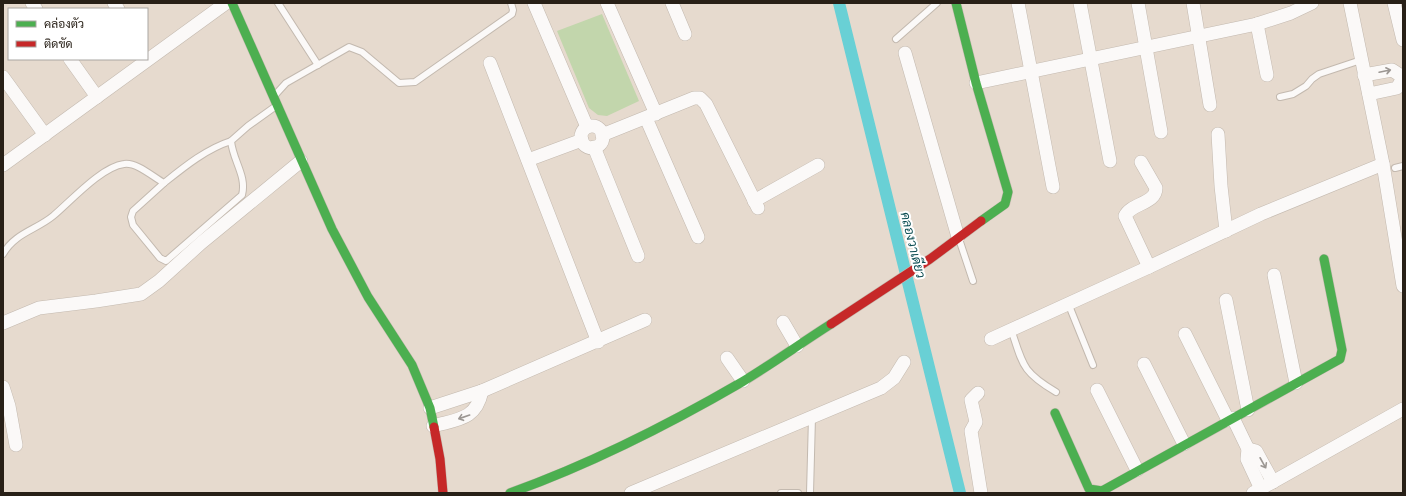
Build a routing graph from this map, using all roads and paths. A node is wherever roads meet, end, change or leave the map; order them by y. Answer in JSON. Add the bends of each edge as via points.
{"nodes":[{"id":1,"x":226,"y":3,"type":"edge"},
{"id":2,"x":232,"y":3,"type":"edge"},
{"id":3,"x":278,"y":3,"type":"edge"},
{"id":4,"x":511,"y":3,"type":"edge"},
{"id":5,"x":534,"y":3,"type":"edge"},
{"id":6,"x":607,"y":3,"type":"edge"},
{"id":7,"x":672,"y":3,"type":"edge"},
{"id":8,"x":937,"y":3,"type":"edge"},
{"id":9,"x":956,"y":3,"type":"edge"},
{"id":10,"x":1018,"y":3,"type":"edge"},
{"id":11,"x":1080,"y":3,"type":"edge"},
{"id":12,"x":1138,"y":3,"type":"edge"},
{"id":13,"x":1193,"y":3,"type":"edge"},
{"id":14,"x":1312,"y":3,"type":"edge"},
{"id":15,"x":1350,"y":3,"type":"edge"},
{"id":16,"x":1394,"y":3,"type":"edge"},
{"id":17,"x":1257,"y":24,"type":"junction"},
{"id":18,"x":685,"y":34,"type":"dead end"},
{"id":19,"x":1200,"y":36,"type":"junction"},
{"id":20,"x":896,"y":39,"type":"dead end"},
{"id":21,"x":1403,"y":40,"type":"edge"},
{"id":22,"x":1146,"y":47,"type":"junction"},
{"id":23,"x":905,"y":53,"type":"dead end"},
{"id":24,"x":149,"y":55,"type":"edge"},
{"id":25,"x":1092,"y":58,"type":"junction"},
{"id":26,"x":71,"y":60,"type":"edge"},
{"id":27,"x":143,"y":60,"type":"edge"},
{"id":28,"x":1362,"y":60,"type":"junction"},
{"id":29,"x":490,"y":63,"type":"dead end"},
{"id":30,"x":318,"y":64,"type":"junction"},
{"id":31,"x":1032,"y":72,"type":"junction"},
{"id":32,"x":1267,"y":75,"type":"dead end"},
{"id":33,"x":1364,"y":75,"type":"junction"},
{"id":34,"x":3,"y":77,"type":"edge"},
{"id":35,"x":1403,"y":77,"type":"edge"},
{"id":36,"x":976,"y":83,"type":"junction"},
{"id":37,"x":1369,"y":94,"type":"junction"},
{"id":38,"x":97,"y":97,"type":"junction"},
{"id":39,"x":1280,"y":97,"type":"dead end"},
{"id":40,"x":275,"y":101,"type":"junction"},
{"id":41,"x":1210,"y":105,"type":"dead end"},
{"id":42,"x":651,"y":116,"type":"junction"},
{"id":43,"x":587,"y":127,"type":"junction"},
{"id":44,"x":1161,"y":132,"type":"dead end"},
{"id":45,"x":1218,"y":134,"type":"dead end"},
{"id":46,"x":45,"y":135,"type":"junction"},
{"id":47,"x":602,"y":135,"type":"junction"},
{"id":48,"x":582,"y":140,"type":"junction"},
{"id":49,"x":231,"y":141,"type":"junction"},
{"id":50,"x":594,"y":147,"type":"junction"},
{"id":51,"x":528,"y":160,"type":"junction"},
{"id":52,"x":301,"y":161,"type":"junction"},
{"id":53,"x":1110,"y":161,"type":"dead end"},
{"id":54,"x":1141,"y":162,"type":"dead end"},
{"id":55,"x":3,"y":165,"type":"edge"},
{"id":56,"x":818,"y":165,"type":"dead end"},
{"id":57,"x":1389,"y":166,"type":"junction"},
{"id":58,"x":1403,"y":166,"type":"edge"},
{"id":59,"x":164,"y":183,"type":"junction"},
{"id":60,"x":1053,"y":188,"type":"dead end"},
{"id":61,"x":1226,"y":231,"type":"junction"},
{"id":62,"x":698,"y":237,"type":"dead end"},
{"id":63,"x":958,"y":237,"type":"junction"},
{"id":64,"x":3,"y":254,"type":"edge"},
{"id":65,"x":638,"y":256,"type":"dead end"},
{"id":66,"x":1400,"y":258,"type":"edge"},
{"id":67,"x":1324,"y":259,"type":"dead end"},
{"id":68,"x":1149,"y":267,"type":"junction"},
{"id":69,"x":1274,"y":274,"type":"dead end"},
{"id":70,"x":972,"y":282,"type":"dead end"},
{"id":71,"x":1403,"y":286,"type":"edge"},
{"id":72,"x":1226,"y":300,"type":"dead end"},
{"id":73,"x":1068,"y":304,"type":"junction"},
{"id":74,"x":645,"y":320,"type":"dead end"},
{"id":75,"x":782,"y":322,"type":"dead end"},
{"id":76,"x":3,"y":323,"type":"edge"},
{"id":77,"x":1011,"y":329,"type":"junction"},
{"id":78,"x":1185,"y":334,"type":"dead end"},
{"id":79,"x":991,"y":339,"type":"dead end"},
{"id":80,"x":598,"y":342,"type":"junction"},
{"id":81,"x":797,"y":346,"type":"junction"},
{"id":82,"x":727,"y":358,"type":"dead end"},
{"id":83,"x":904,"y":362,"type":"dead end"},
{"id":84,"x":1144,"y":364,"type":"dead end"},
{"id":85,"x":1093,"y":366,"type":"dead end"},
{"id":86,"x":743,"y":381,"type":"junction"},
{"id":87,"x":1296,"y":383,"type":"junction"},
{"id":88,"x":3,"y":388,"type":"edge"},
{"id":89,"x":1097,"y":390,"type":"dead end"},
{"id":90,"x":482,"y":391,"type":"junction"},
{"id":91,"x":1056,"y":392,"type":"dead end"},
{"id":92,"x":978,"y":393,"type":"dead end"},
{"id":93,"x":430,"y":408,"type":"junction"},
{"id":94,"x":1403,"y":408,"type":"edge"},
{"id":95,"x":1248,"y":410,"type":"junction"},
{"id":96,"x":1056,"y":413,"type":"dead end"},
{"id":97,"x":812,"y":416,"type":"junction"},
{"id":98,"x":1230,"y":419,"type":"junction"},
{"id":99,"x":433,"y":426,"type":"junction"},
{"id":100,"x":1184,"y":444,"type":"junction"},
{"id":101,"x":16,"y":445,"type":"dead end"},
{"id":102,"x":1248,"y":449,"type":"junction"},
{"id":103,"x":1137,"y":470,"type":"junction"},
{"id":104,"x":1273,"y":482,"type":"junction"},
{"id":105,"x":1257,"y":491,"type":"edge"},
{"id":106,"x":442,"y":493,"type":"edge"},
{"id":107,"x":510,"y":493,"type":"edge"},
{"id":108,"x":631,"y":493,"type":"edge"},
{"id":109,"x":781,"y":493,"type":"edge"},
{"id":110,"x":798,"y":493,"type":"edge"},
{"id":111,"x":810,"y":493,"type":"edge"},
{"id":112,"x":981,"y":493,"type":"edge"}],
"edges":[{"from":1,"to":24,"type":"street"},
{"from":2,"to":40,"type":"street"},
{"from":3,"to":30,"type":"lane"},
{"from":4,"to":30,"type":"lane","via":[[512,14],[411,83],[399,83],[362,52],[349,47]]},
{"from":5,"to":43,"type":"street"},
{"from":6,"to":42,"type":"street"},
{"from":7,"to":18,"type":"street"},
{"from":8,"to":20,"type":"lane"},
{"from":9,"to":36,"type":"street"},
{"from":10,"to":31,"type":"street"},
{"from":11,"to":25,"type":"street"},
{"from":12,"to":22,"type":"street"},
{"from":13,"to":19,"type":"street"},
{"from":14,"to":17,"type":"street","via":[[1291,14]]},
{"from":15,"to":28,"type":"street"},
{"from":16,"to":21,"type":"street"},
{"from":17,"to":19,"type":"street"},
{"from":17,"to":32,"type":"street"},
{"from":19,"to":22,"type":"street"},
{"from":19,"to":41,"type":"street"},
{"from":22,"to":25,"type":"street"},
{"from":22,"to":44,"type":"street"},
{"from":23,"to":63,"type":"street"},
{"from":25,"to":31,"type":"street"},
{"from":25,"to":53,"type":"street"},
{"from":26,"to":38,"type":"street"},
{"from":27,"to":38,"type":"street"},
{"from":28,"to":33,"type":"street"},
{"from":28,"to":39,"type":"lane","via":[[1318,74],[1293,94]]},
{"from":29,"to":51,"type":"street"},
{"from":30,"to":40,"type":"lane","via":[[286,83]]},
{"from":31,"to":36,"type":"street"},
{"from":31,"to":60,"type":"street"},
{"from":33,"to":35,"type":"street","one_way":true,"via":[[1392,70]]},
{"from":33,"to":37,"type":"street"},
{"from":34,"to":46,"type":"street"},
{"from":35,"to":37,"type":"street","via":[[1397,88]]},
{"from":36,"to":63,"type":"street","via":[[1008,192],[1005,204]]},
{"from":37,"to":57,"type":"street"},
{"from":38,"to":46,"type":"street"},
{"from":40,"to":49,"type":"lane"},
{"from":40,"to":52,"type":"street"},
{"from":42,"to":47,"type":"street"},
{"from":42,"to":56,"type":"street","via":[[694,98],[700,98],[706,104],[756,204]]},
{"from":42,"to":62,"type":"street"},
{"from":43,"to":47,"type":"street","via":[[597,127]]},
{"from":43,"to":48,"type":"street","via":[[583,131]]},
{"from":45,"to":61,"type":"street"},
{"from":46,"to":55,"type":"street"},
{"from":47,"to":50,"type":"street","via":[[600,144]]},
{"from":48,"to":50,"type":"street","via":[[585,145]]},
{"from":48,"to":51,"type":"street"},
{"from":49,"to":59,"type":"lane","via":[[218,145]]},
{"from":49,"to":59,"type":"lane","via":[[232,153],[245,184],[242,195],[166,261],[160,258],[133,225],[131,217],[133,211]]},
{"from":50,"to":65,"type":"street"},
{"from":51,"to":80,"type":"street"},
{"from":52,"to":76,"type":"street","via":[[141,294],[40,308]]},
{"from":52,"to":93,"type":"street","via":[[332,229],[368,297],[412,365]]},
{"from":54,"to":68,"type":"street","via":[[1156,192],[1154,197],[1127,211],[1125,216]]},
{"from":57,"to":58,"type":"lane"},
{"from":57,"to":61,"type":"street","via":[[1261,214]]},
{"from":57,"to":66,"type":"street"},
{"from":59,"to":64,"type":"lane","via":[[136,166],[116,166],[78,193],[52,217],[13,240]]},
{"from":61,"to":68,"type":"street"},
{"from":63,"to":70,"type":"lane"},
{"from":63,"to":81,"type":"street","via":[[930,260]]},
{"from":66,"to":71,"type":"street"},
{"from":67,"to":87,"type":"street","via":[[1342,350],[1340,359]]},
{"from":68,"to":73,"type":"street"},
{"from":69,"to":87,"type":"street"},
{"from":72,"to":95,"type":"street"},
{"from":73,"to":77,"type":"street"},
{"from":73,"to":85,"type":"lane"},
{"from":74,"to":80,"type":"street"},
{"from":75,"to":81,"type":"street"},
{"from":77,"to":79,"type":"street"},
{"from":77,"to":91,"type":"lane","via":[[1027,372]]},
{"from":78,"to":98,"type":"street"},
{"from":80,"to":90,"type":"street"},
{"from":81,"to":86,"type":"street"},
{"from":82,"to":86,"type":"street"},
{"from":83,"to":97,"type":"street","via":[[894,378],[881,388]]},
{"from":84,"to":100,"type":"street"},
{"from":86,"to":107,"type":"street","via":[[609,452],[554,477]]},
{"from":87,"to":95,"type":"street"},
{"from":88,"to":101,"type":"street"},
{"from":89,"to":103,"type":"street"},
{"from":90,"to":93,"type":"street"},
{"from":90,"to":99,"type":"street","one_way":true,"via":[[480,402],[470,415]]},
{"from":92,"to":112,"type":"street","via":[[971,400],[976,422],[971,431]]},
{"from":93,"to":99,"type":"street"},
{"from":94,"to":104,"type":"street"},
{"from":95,"to":98,"type":"street"},
{"from":96,"to":103,"type":"street","via":[[1090,489],[1095,492],[1102,491]]},
{"from":97,"to":108,"type":"street"},
{"from":97,"to":111,"type":"lane"},
{"from":98,"to":100,"type":"street"},
{"from":98,"to":102,"type":"street"},
{"from":99,"to":106,"type":"street","via":[[440,459]]},
{"from":100,"to":103,"type":"street"},
{"from":102,"to":104,"type":"street","one_way":true,"via":[[1256,451]]},
{"from":102,"to":105,"type":"street","via":[[1247,459]]},
{"from":104,"to":105,"type":"street"},
{"from":109,"to":110,"type":"lane"}]}
